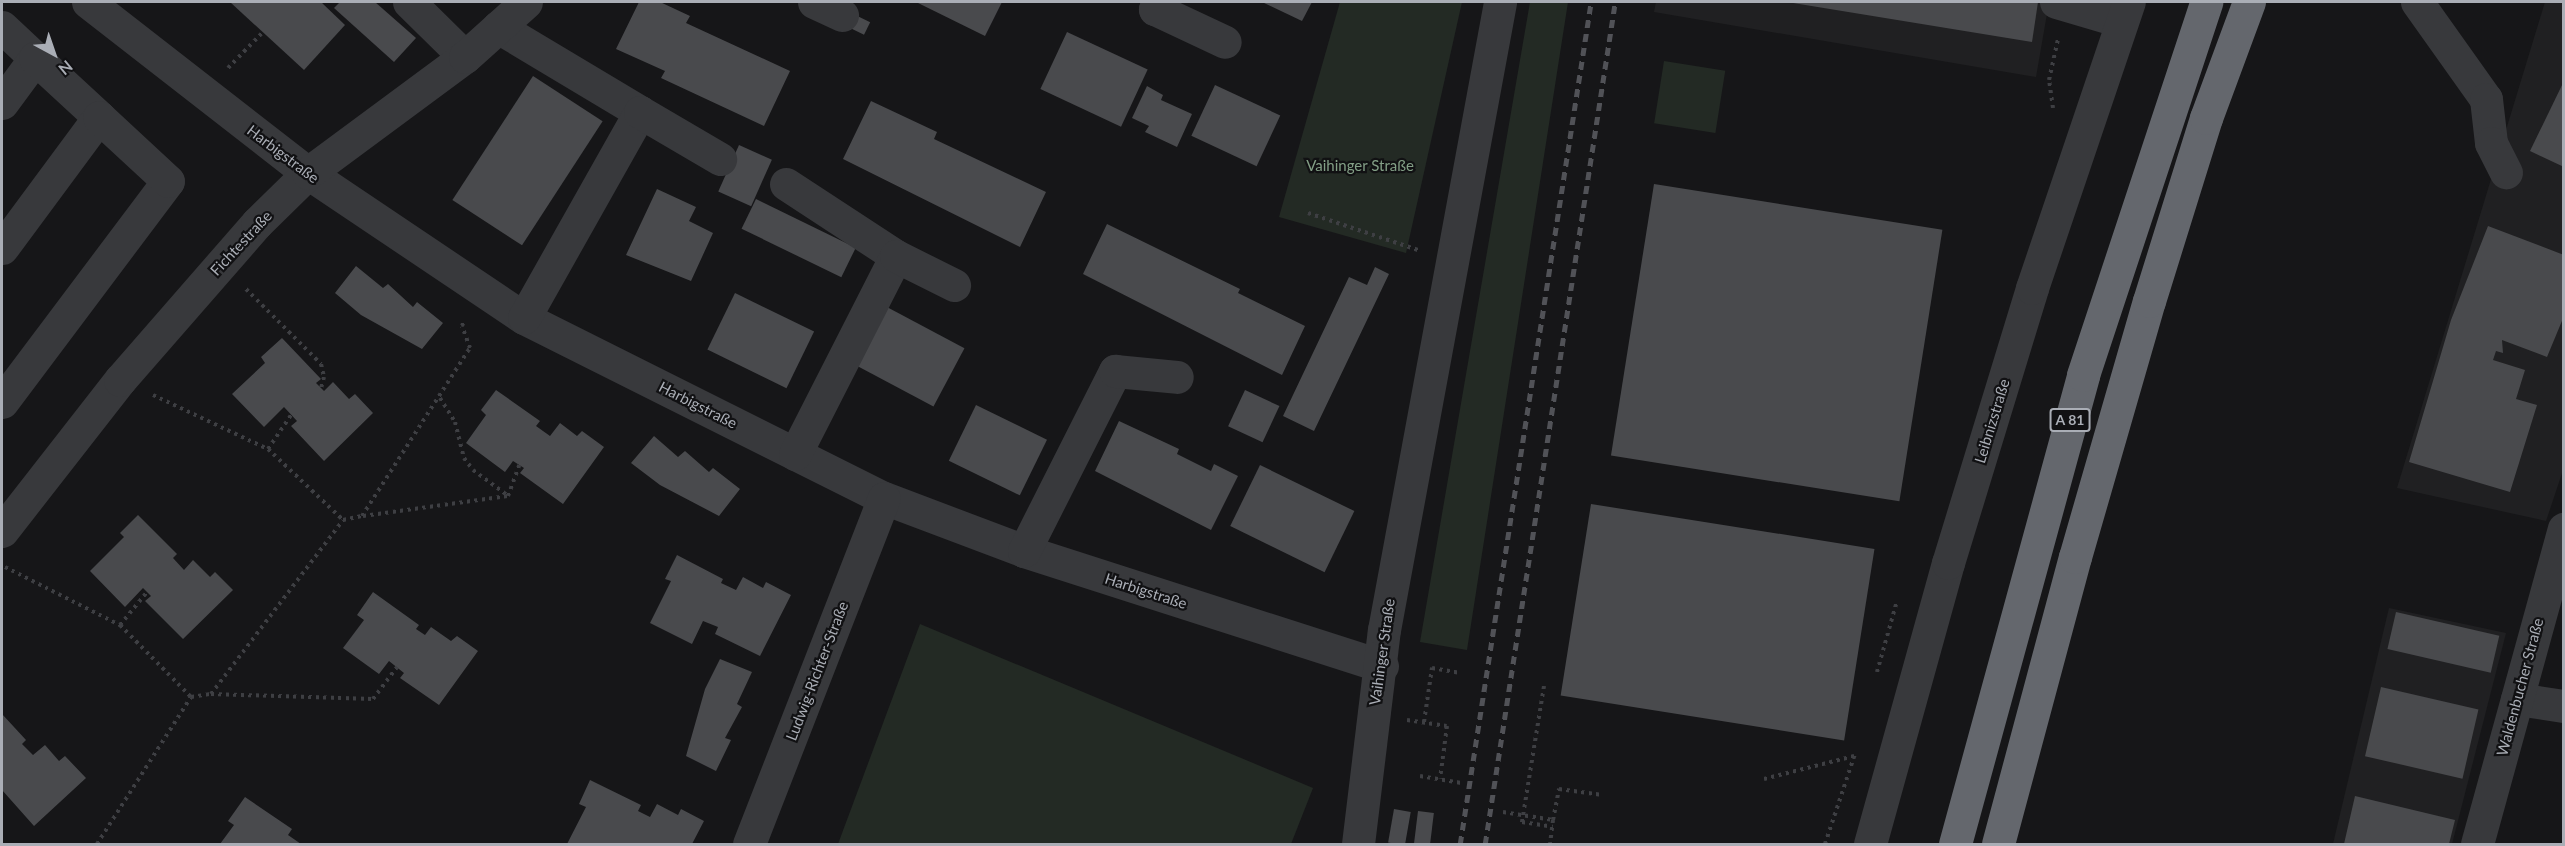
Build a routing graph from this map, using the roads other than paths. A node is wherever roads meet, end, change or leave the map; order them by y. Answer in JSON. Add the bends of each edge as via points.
{"nodes":[{"id":1,"x":88,"y":2,"type":"edge"},
{"id":2,"x":409,"y":2,"type":"edge"},
{"id":3,"x":526,"y":2,"type":"edge"},
{"id":4,"x":1158,"y":2,"type":"edge"},
{"id":5,"x":1500,"y":2,"type":"edge"},
{"id":6,"x":2056,"y":2,"type":"edge"},
{"id":7,"x":2206,"y":2,"type":"edge"},
{"id":8,"x":2249,"y":2,"type":"edge"},
{"id":9,"x":2417,"y":2,"type":"edge"},
{"id":10,"x":2125,"y":11,"type":"edge"},
{"id":11,"x":2,"y":27,"type":"edge"},
{"id":12,"x":498,"y":27,"type":"junction"},
{"id":13,"x":1225,"y":42,"type":"dead end"},
{"id":14,"x":465,"y":57,"type":"junction"},
{"id":15,"x":35,"y":58,"type":"junction"},
{"id":16,"x":2,"y":103,"type":"edge"},
{"id":17,"x":640,"y":112,"type":"junction"},
{"id":18,"x":99,"y":117,"type":"junction"},
{"id":19,"x":720,"y":159,"type":"dead end"},
{"id":20,"x":2506,"y":172,"type":"dead end"},
{"id":21,"x":308,"y":173,"type":"junction"},
{"id":22,"x":786,"y":184,"type":"dead end"},
{"id":23,"x":2,"y":248,"type":"edge"},
{"id":24,"x":896,"y":256,"type":"junction"},
{"id":25,"x":954,"y":285,"type":"dead end"},
{"id":26,"x":524,"y":318,"type":"junction"},
{"id":27,"x":1177,"y":377,"type":"dead end"},
{"id":28,"x":2,"y":402,"type":"edge"},
{"id":29,"x":795,"y":454,"type":"junction"},
{"id":30,"x":884,"y":498,"type":"junction"},
{"id":31,"x":2564,"y":529,"type":"edge"},
{"id":32,"x":2,"y":531,"type":"edge"},
{"id":33,"x":1024,"y":551,"type":"junction"},
{"id":34,"x":1382,"y":666,"type":"junction"},
{"id":35,"x":2517,"y":699,"type":"junction"},
{"id":36,"x":2564,"y":706,"type":"edge"},
{"id":37,"x":749,"y":844,"type":"edge"},
{"id":38,"x":1358,"y":844,"type":"edge"},
{"id":39,"x":1870,"y":844,"type":"edge"},
{"id":40,"x":1955,"y":844,"type":"edge"},
{"id":41,"x":1998,"y":844,"type":"edge"},
{"id":42,"x":2477,"y":844,"type":"edge"}],
"edges":[{"from":1,"to":21,"type":"street","name":"Harbigstraße"},
{"from":2,"to":14,"type":"street"},
{"from":3,"to":12,"type":"street","name":"Fichtestraße"},
{"from":4,"to":13,"type":"street","via":[[1155,9]]},
{"from":5,"to":34,"type":"street","name":"Vaihinger Straße","via":[[1450,257],[1384,630]]},
{"from":6,"to":10,"type":"street"},
{"from":7,"to":40,"type":"highway","number":"A 81","via":[[2083,375]]},
{"from":8,"to":41,"type":"highway","number":"A 81","via":[[2206,118],[2149,301]]},
{"from":9,"to":20,"type":"street","via":[[2486,99],[2491,143]]},
{"from":10,"to":39,"type":"street","name":"Leibnizstraße","via":[[2032,288],[1948,563]]},
{"from":11,"to":15,"type":"street"},
{"from":12,"to":14,"type":"street","name":"Fichtestraße"},
{"from":12,"to":17,"type":"street"},
{"from":14,"to":21,"type":"street","name":"Fichtestraße"},
{"from":15,"to":16,"type":"street"},
{"from":15,"to":18,"type":"street"},
{"from":17,"to":19,"type":"street"},
{"from":17,"to":26,"type":"street"},
{"from":18,"to":23,"type":"street"},
{"from":18,"to":28,"type":"street","via":[[168,181]]},
{"from":21,"to":26,"type":"street","name":"Harbigstraße"},
{"from":21,"to":32,"type":"street","name":"Fichtestraße","via":[[221,263],[120,380]]},
{"from":22,"to":24,"type":"street"},
{"from":24,"to":25,"type":"street"},
{"from":24,"to":29,"type":"street"},
{"from":26,"to":29,"type":"street","name":"Harbigstraße"},
{"from":27,"to":33,"type":"street","via":[[1115,371]]},
{"from":29,"to":30,"type":"street","name":"Harbigstraße"},
{"from":30,"to":33,"type":"street","name":"Harbigstraße"},
{"from":30,"to":37,"type":"street","name":"Ludwig-Richter-Straße"},
{"from":31,"to":35,"type":"street","name":"Waldenbucher Straße"},
{"from":33,"to":34,"type":"street","name":"Harbigstraße"},
{"from":34,"to":38,"type":"street","name":"Vaihinger Straße"},
{"from":35,"to":36,"type":"street"},
{"from":35,"to":42,"type":"street","name":"Waldenbucher Straße"}]}
